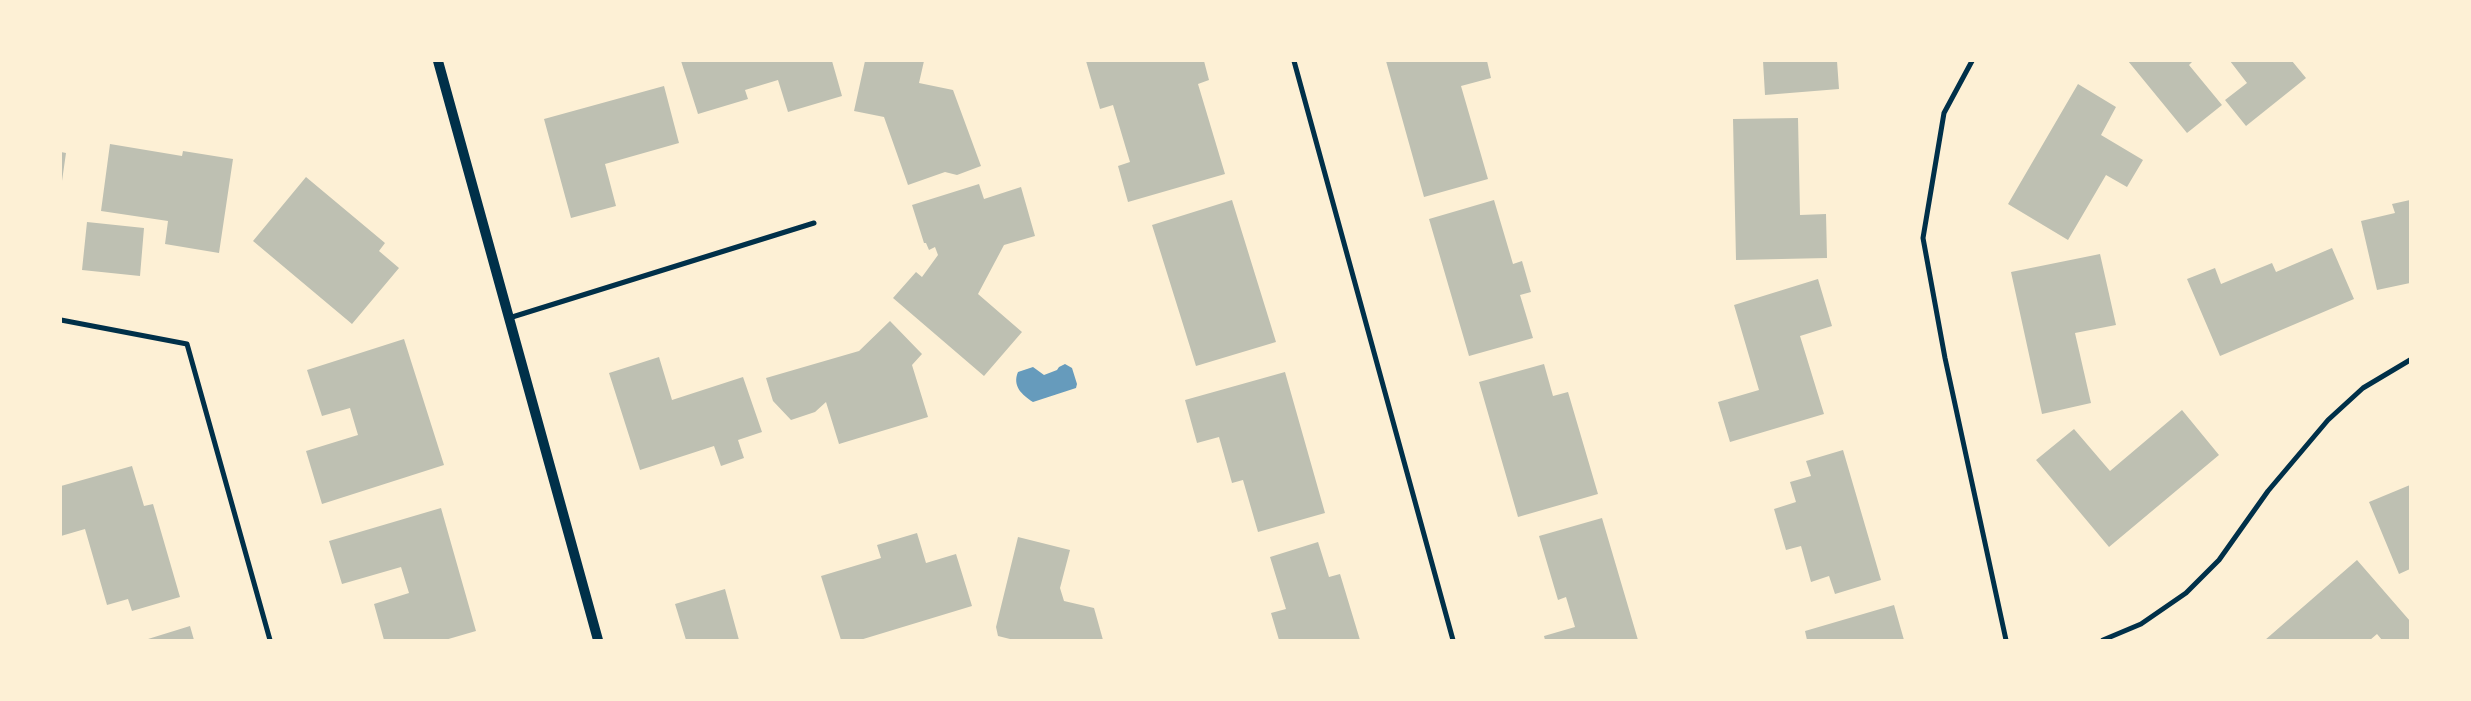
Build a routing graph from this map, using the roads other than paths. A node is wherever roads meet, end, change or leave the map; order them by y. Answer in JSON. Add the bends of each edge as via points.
{"nodes":[{"id":1,"x":438,"y":61,"type":"edge"},
{"id":2,"x":1294,"y":61,"type":"edge"},
{"id":3,"x":1972,"y":61,"type":"edge"},
{"id":4,"x":814,"y":223,"type":"dead end"},
{"id":5,"x":509,"y":318,"type":"junction"},
{"id":6,"x":61,"y":320,"type":"edge"},
{"id":7,"x":2410,"y":360,"type":"edge"},
{"id":8,"x":270,"y":640,"type":"edge"},
{"id":9,"x":598,"y":640,"type":"edge"},
{"id":10,"x":1453,"y":640,"type":"edge"},
{"id":11,"x":2006,"y":640,"type":"edge"},
{"id":12,"x":2103,"y":640,"type":"edge"}],
"edges":[{"from":1,"to":5,"type":"main road"},
{"from":2,"to":10,"type":"street"},
{"from":3,"to":11,"type":"street","via":[[1944,113],[1924,238],[1945,358]]},
{"from":4,"to":5,"type":"street"},
{"from":5,"to":9,"type":"main road"},
{"from":6,"to":8,"type":"street","via":[[187,344]]},
{"from":7,"to":12,"type":"street","via":[[2363,388],[2328,420],[2268,491],[2219,560],[2186,594],[2141,624]]}]}
